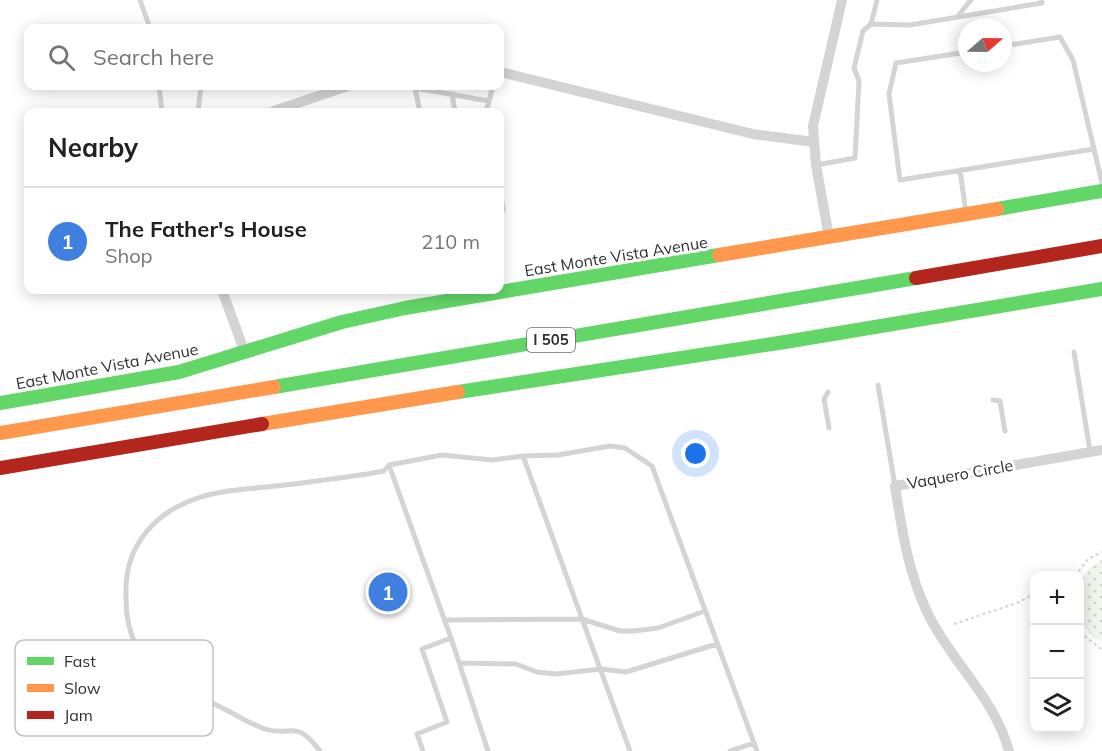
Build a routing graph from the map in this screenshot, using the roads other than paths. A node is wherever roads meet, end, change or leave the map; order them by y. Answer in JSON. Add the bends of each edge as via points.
{"nodes":[{"id":1,"x":140,"y":0,"type":"edge"},
{"id":2,"x":842,"y":0,"type":"edge"},
{"id":3,"x":877,"y":0,"type":"edge"},
{"id":4,"x":971,"y":0,"type":"edge"},
{"id":5,"x":1041,"y":0,"type":"edge"},
{"id":6,"x":957,"y":17,"type":"junction"},
{"id":7,"x":149,"y":24,"type":"edge"},
{"id":8,"x":871,"y":24,"type":"junction"},
{"id":9,"x":1012,"y":45,"type":"edge"},
{"id":10,"x":958,"y":53,"type":"edge"},
{"id":11,"x":504,"y":73,"type":"edge"},
{"id":12,"x":159,"y":90,"type":"edge"},
{"id":13,"x":201,"y":90,"type":"edge"},
{"id":14,"x":336,"y":90,"type":"edge"},
{"id":15,"x":416,"y":90,"type":"edge"},
{"id":16,"x":431,"y":90,"type":"edge"},
{"id":17,"x":492,"y":90,"type":"edge"},
{"id":18,"x":452,"y":94,"type":"junction"},
{"id":19,"x":489,"y":101,"type":"junction"},
{"id":20,"x":162,"y":108,"type":"edge"},
{"id":21,"x":198,"y":108,"type":"edge"},
{"id":22,"x":283,"y":108,"type":"edge"},
{"id":23,"x":419,"y":108,"type":"edge"},
{"id":24,"x":455,"y":108,"type":"edge"},
{"id":25,"x":487,"y":108,"type":"edge"},
{"id":26,"x":814,"y":142,"type":"junction"},
{"id":27,"x":1094,"y":149,"type":"junction"},
{"id":28,"x":816,"y":165,"type":"junction"},
{"id":29,"x":960,"y":170,"type":"junction"},
{"id":30,"x":1102,"y":183,"type":"edge"},
{"id":31,"x":1102,"y":191,"type":"edge"},
{"id":32,"x":966,"y":214,"type":"junction"},
{"id":33,"x":829,"y":237,"type":"junction"},
{"id":34,"x":1102,"y":246,"type":"edge"},
{"id":35,"x":1102,"y":289,"type":"edge"},
{"id":36,"x":504,"y":291,"type":"edge"},
{"id":37,"x":223,"y":294,"type":"edge"},
{"id":38,"x":489,"y":294,"type":"edge"},
{"id":39,"x":1074,"y":352,"type":"dead end"},
{"id":40,"x":245,"y":353,"type":"junction"},
{"id":41,"x":878,"y":385,"type":"dead end"},
{"id":42,"x":828,"y":393,"type":"dead end"},
{"id":43,"x":993,"y":400,"type":"dead end"},
{"id":44,"x":0,"y":403,"type":"edge"},
{"id":45,"x":829,"y":428,"type":"dead end"},
{"id":46,"x":1005,"y":431,"type":"dead end"},
{"id":47,"x":0,"y":433,"type":"edge"},
{"id":48,"x":1102,"y":450,"type":"edge"},
{"id":49,"x":1090,"y":452,"type":"junction"},
{"id":50,"x":523,"y":456,"type":"junction"},
{"id":51,"x":389,"y":465,"type":"junction"},
{"id":52,"x":0,"y":470,"type":"edge"},
{"id":53,"x":895,"y":486,"type":"junction"},
{"id":54,"x":705,"y":611,"type":"junction"},
{"id":55,"x":582,"y":619,"type":"junction"},
{"id":56,"x":444,"y":620,"type":"junction"},
{"id":57,"x":451,"y":638,"type":"junction"},
{"id":58,"x":133,"y":640,"type":"edge"},
{"id":59,"x":717,"y":644,"type":"junction"},
{"id":60,"x":459,"y":663,"type":"junction"},
{"id":61,"x":601,"y":669,"type":"junction"},
{"id":62,"x":213,"y":703,"type":"edge"},
{"id":63,"x":754,"y":743,"type":"junction"},
{"id":64,"x":320,"y":751,"type":"edge"},
{"id":65,"x":423,"y":751,"type":"edge"},
{"id":66,"x":488,"y":751,"type":"edge"},
{"id":67,"x":630,"y":751,"type":"edge"},
{"id":68,"x":730,"y":751,"type":"edge"},
{"id":69,"x":757,"y":751,"type":"edge"},
{"id":70,"x":1010,"y":751,"type":"edge"}],
"edges":[{"from":1,"to":7,"type":"lane"},
{"from":2,"to":26,"type":"street","via":[[813,126]]},
{"from":3,"to":8,"type":"lane"},
{"from":4,"to":6,"type":"lane"},
{"from":5,"to":6,"type":"lane","via":[[1042,3]]},
{"from":6,"to":8,"type":"lane","via":[[910,25]]},
{"from":8,"to":28,"type":"lane","via":[[863,31],[854,68],[859,81],[855,158]]},
{"from":9,"to":27,"type":"lane","via":[[1060,37],[1073,60]]},
{"from":10,"to":29,"type":"lane","via":[[896,63],[889,94],[900,180]]},
{"from":11,"to":26,"type":"street","via":[[753,134]]},
{"from":12,"to":20,"type":"lane"},
{"from":13,"to":21,"type":"lane"},
{"from":14,"to":22,"type":"street"},
{"from":15,"to":23,"type":"lane"},
{"from":16,"to":18,"type":"lane"},
{"from":17,"to":19,"type":"lane"},
{"from":18,"to":19,"type":"lane"},
{"from":18,"to":24,"type":"lane"},
{"from":19,"to":25,"type":"lane"},
{"from":26,"to":28,"type":"street"},
{"from":27,"to":29,"type":"lane"},
{"from":27,"to":30,"type":"lane"},
{"from":28,"to":33,"type":"street"},
{"from":29,"to":32,"type":"lane"},
{"from":31,"to":32,"type":"main road","name":"East Monte Vista Avenue"},
{"from":32,"to":33,"type":"main road","name":"East Monte Vista Avenue"},
{"from":33,"to":36,"type":"main road","name":"East Monte Vista Avenue"},
{"from":34,"to":47,"type":"main road","number":"I 505"},
{"from":35,"to":52,"type":"main road","number":"I 505","via":[[784,342],[582,370]]},
{"from":37,"to":40,"type":"street"},
{"from":38,"to":40,"type":"main road","name":"East Monte Vista Avenue","via":[[342,322]]},
{"from":39,"to":49,"type":"lane"},
{"from":40,"to":44,"type":"main road","name":"East Monte Vista Avenue","via":[[178,372]]},
{"from":41,"to":53,"type":"lane"},
{"from":42,"to":45,"type":"lane","via":[[824,399]]},
{"from":43,"to":46,"type":"lane","via":[[1000,401]]},
{"from":48,"to":49,"type":"street","name":"Vaquero Circle"},
{"from":49,"to":53,"type":"street","name":"Vaquero Circle"},
{"from":50,"to":51,"type":"lane","via":[[492,460],[441,455]]},
{"from":50,"to":54,"type":"lane","via":[[558,455],[609,446],[625,448],[646,461],[658,476]]},
{"from":50,"to":55,"type":"lane"},
{"from":51,"to":56,"type":"lane"},
{"from":51,"to":58,"type":"lane","via":[[384,471],[367,474],[239,489],[187,500],[158,519],[139,542],[126,579]]},
{"from":53,"to":70,"type":"street","name":"Vaquero Circle","via":[[906,551],[924,605],[947,645],[991,705]]},
{"from":54,"to":55,"type":"lane","via":[[658,628],[633,631]]},
{"from":54,"to":59,"type":"lane"},
{"from":55,"to":56,"type":"lane"},
{"from":55,"to":61,"type":"lane"},
{"from":56,"to":57,"type":"lane"},
{"from":57,"to":60,"type":"lane"},
{"from":57,"to":65,"type":"lane","via":[[422,649],[447,722],[417,734]]},
{"from":59,"to":61,"type":"lane","via":[[626,672]]},
{"from":59,"to":63,"type":"lane"},
{"from":60,"to":61,"type":"lane","via":[[516,664],[556,674]]},
{"from":60,"to":66,"type":"lane"},
{"from":61,"to":67,"type":"lane"},
{"from":62,"to":64,"type":"lane","via":[[267,730],[295,729],[310,738]]},
{"from":63,"to":68,"type":"lane"},
{"from":63,"to":69,"type":"lane"}]}
